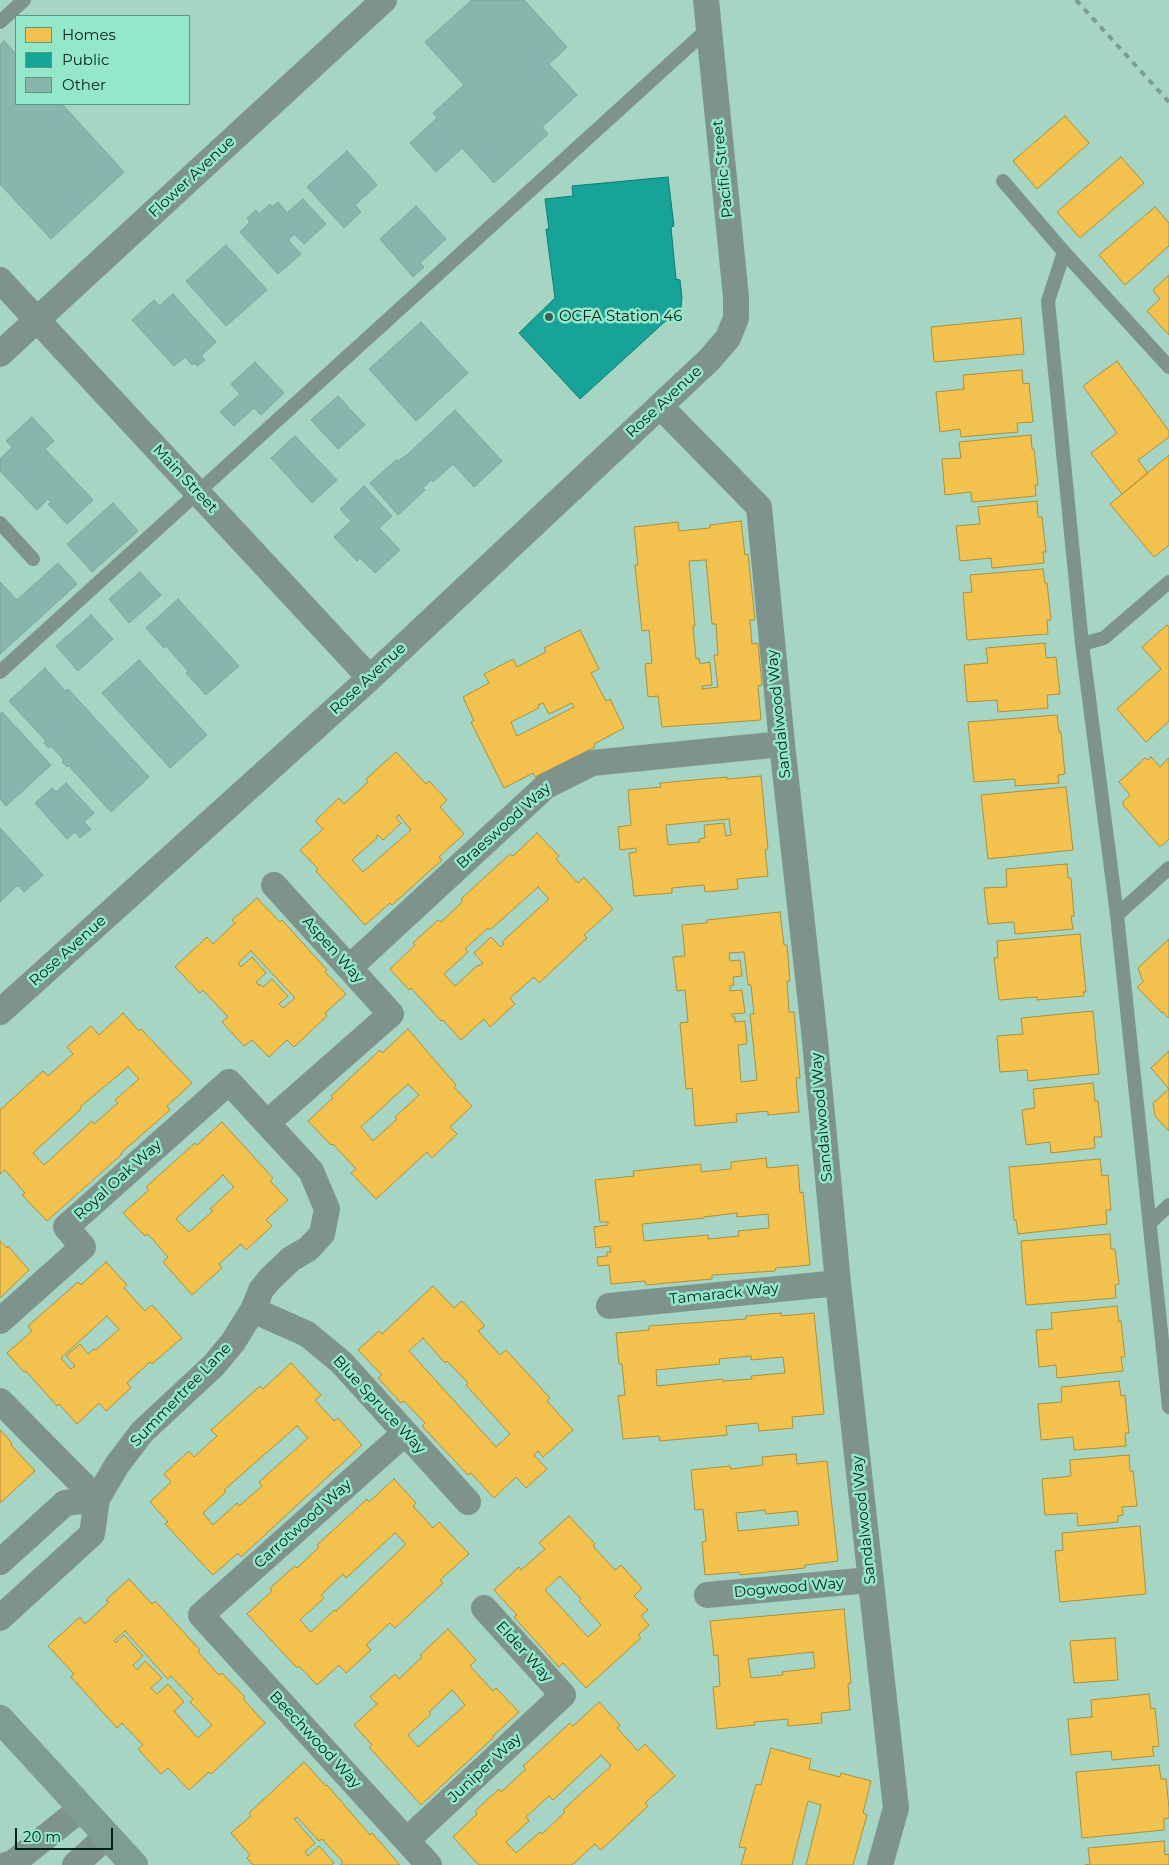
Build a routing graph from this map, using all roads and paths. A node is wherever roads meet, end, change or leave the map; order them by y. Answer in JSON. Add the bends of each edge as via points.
{"nodes":[{"id":1,"x":24,"y":0,"type":"edge"},
{"id":2,"x":384,"y":0,"type":"edge"},
{"id":3,"x":706,"y":0,"type":"edge"},
{"id":4,"x":0,"y":22,"type":"edge"},
{"id":5,"x":709,"y":28,"type":"junction"},
{"id":6,"x":1004,"y":182,"type":"dead end"},
{"id":7,"x":1064,"y":252,"type":"junction"},
{"id":8,"x":0,"y":280,"type":"edge"},
{"id":9,"x":38,"y":320,"type":"junction"},
{"id":10,"x":728,"y":338,"type":"joint"},
{"id":11,"x":0,"y":354,"type":"edge"},
{"id":12,"x":1169,"y":367,"type":"edge"},
{"id":13,"x":660,"y":406,"type":"junction"},
{"id":14,"x":198,"y":492,"type":"junction"},
{"id":15,"x":0,"y":523,"type":"edge"},
{"id":16,"x":33,"y":559,"type":"dead end"},
{"id":17,"x":1169,"y":582,"type":"edge"},
{"id":18,"x":1082,"y":644,"type":"junction"},
{"id":19,"x":0,"y":672,"type":"edge"},
{"id":20,"x":370,"y":678,"type":"junction"},
{"id":21,"x":782,"y":744,"type":"junction"},
{"id":22,"x":1169,"y":868,"type":"edge"},
{"id":23,"x":274,"y":885,"type":"dead end"},
{"id":24,"x":1117,"y":915,"type":"junction"},
{"id":25,"x":349,"y":968,"type":"junction"},
{"id":26,"x":0,"y":1012,"type":"edge"},
{"id":27,"x":230,"y":1082,"type":"joint"},
{"id":28,"x":267,"y":1123,"type":"junction"},
{"id":29,"x":1169,"y":1205,"type":"edge"},
{"id":30,"x":1150,"y":1223,"type":"junction"},
{"id":31,"x":838,"y":1282,"type":"junction"},
{"id":32,"x":609,"y":1306,"type":"dead end"},
{"id":33,"x":253,"y":1310,"type":"junction"},
{"id":34,"x":0,"y":1321,"type":"edge"},
{"id":35,"x":0,"y":1401,"type":"edge"},
{"id":36,"x":1169,"y":1407,"type":"edge"},
{"id":37,"x":406,"y":1433,"type":"junction"},
{"id":38,"x":97,"y":1499,"type":"junction"},
{"id":39,"x":468,"y":1502,"type":"dead end"},
{"id":40,"x":0,"y":1562,"type":"edge"},
{"id":41,"x":870,"y":1580,"type":"junction"},
{"id":42,"x":707,"y":1595,"type":"dead end"},
{"id":43,"x":484,"y":1608,"type":"dead end"},
{"id":44,"x":201,"y":1615,"type":"joint"},
{"id":45,"x":0,"y":1618,"type":"edge"},
{"id":46,"x":563,"y":1695,"type":"joint"},
{"id":47,"x":0,"y":1719,"type":"edge"},
{"id":48,"x":82,"y":1808,"type":"junction"},
{"id":49,"x":108,"y":1836,"type":"junction"},
{"id":50,"x":407,"y":1840,"type":"junction"},
{"id":51,"x":6,"y":1865,"type":"edge"},
{"id":52,"x":75,"y":1865,"type":"edge"},
{"id":53,"x":134,"y":1865,"type":"edge"},
{"id":54,"x":429,"y":1865,"type":"edge"},
{"id":55,"x":880,"y":1865,"type":"edge"}],
"edges":[{"from":1,"to":4,"type":"lane"},
{"from":2,"to":9,"type":"street","name":"Flower Avenue"},
{"from":3,"to":5,"type":"street","name":"Pacific Street"},
{"from":5,"to":10,"type":"street","name":"Pacific Street","via":[[736,297],[736,318]]},
{"from":5,"to":14,"type":"lane"},
{"from":6,"to":7,"type":"lane"},
{"from":7,"to":12,"type":"lane"},
{"from":7,"to":18,"type":"lane","via":[[1048,301]]},
{"from":8,"to":9,"type":"street","name":"Main Street"},
{"from":9,"to":11,"type":"street","name":"Flower Avenue"},
{"from":9,"to":14,"type":"street","name":"Main Street"},
{"from":10,"to":13,"type":"street","name":"Rose Avenue"},
{"from":13,"to":20,"type":"street","name":"Rose Avenue"},
{"from":13,"to":21,"type":"street","name":"Sandalwood Way","via":[[759,506]]},
{"from":14,"to":19,"type":"lane"},
{"from":14,"to":20,"type":"street","name":"Main Street"},
{"from":15,"to":16,"type":"lane"},
{"from":17,"to":18,"type":"lane","via":[[1104,638]]},
{"from":18,"to":24,"type":"lane"},
{"from":20,"to":26,"type":"street","name":"Rose Avenue"},
{"from":21,"to":25,"type":"street","name":"Braeswood Way","via":[[592,763],[546,786]]},
{"from":21,"to":31,"type":"street","name":"Sandalwood Way"},
{"from":22,"to":24,"type":"lane"},
{"from":23,"to":25,"type":"street","name":"Aspen Way"},
{"from":24,"to":30,"type":"lane"},
{"from":25,"to":28,"type":"street","name":"Aspen Way","via":[[391,1014]]},
{"from":27,"to":28,"type":"street","name":"Summertree Lane"},
{"from":27,"to":34,"type":"street","name":"Royal Oak Way","via":[[66,1227],[83,1247]]},
{"from":28,"to":33,"type":"street","name":"Summertree Lane","via":[[311,1171],[327,1209],[322,1234],[269,1280]]},
{"from":29,"to":30,"type":"lane"},
{"from":30,"to":36,"type":"lane"},
{"from":31,"to":32,"type":"street","name":"Tamarack Way"},
{"from":31,"to":41,"type":"street","name":"Sandalwood Way"},
{"from":33,"to":37,"type":"street","name":"Blue Spruce Way","via":[[307,1334],[341,1362]]},
{"from":33,"to":38,"type":"street","name":"Summertree Lane","via":[[234,1342],[214,1365],[142,1432]]},
{"from":35,"to":38,"type":"street"},
{"from":37,"to":39,"type":"street","name":"Blue Spruce Way"},
{"from":37,"to":44,"type":"street","name":"Carrotwood Way"},
{"from":38,"to":40,"type":"street","via":[[65,1503]]},
{"from":38,"to":45,"type":"street","name":"Summertree Lane","via":[[92,1534]]},
{"from":41,"to":42,"type":"street","name":"Dogwood Way"},
{"from":41,"to":55,"type":"street","name":"Sandalwood Way","via":[[896,1808]]},
{"from":43,"to":46,"type":"street","name":"Elder Way"},
{"from":44,"to":50,"type":"street","name":"Beechwood Way"},
{"from":46,"to":50,"type":"street","name":"Juniper Way"},
{"from":47,"to":48,"type":"main road"},
{"from":48,"to":49,"type":"main road"},
{"from":48,"to":51,"type":"street","via":[[13,1863]]},
{"from":49,"to":52,"type":"street"},
{"from":49,"to":53,"type":"main road"},
{"from":50,"to":54,"type":"street","name":"Beechwood Way"}]}
